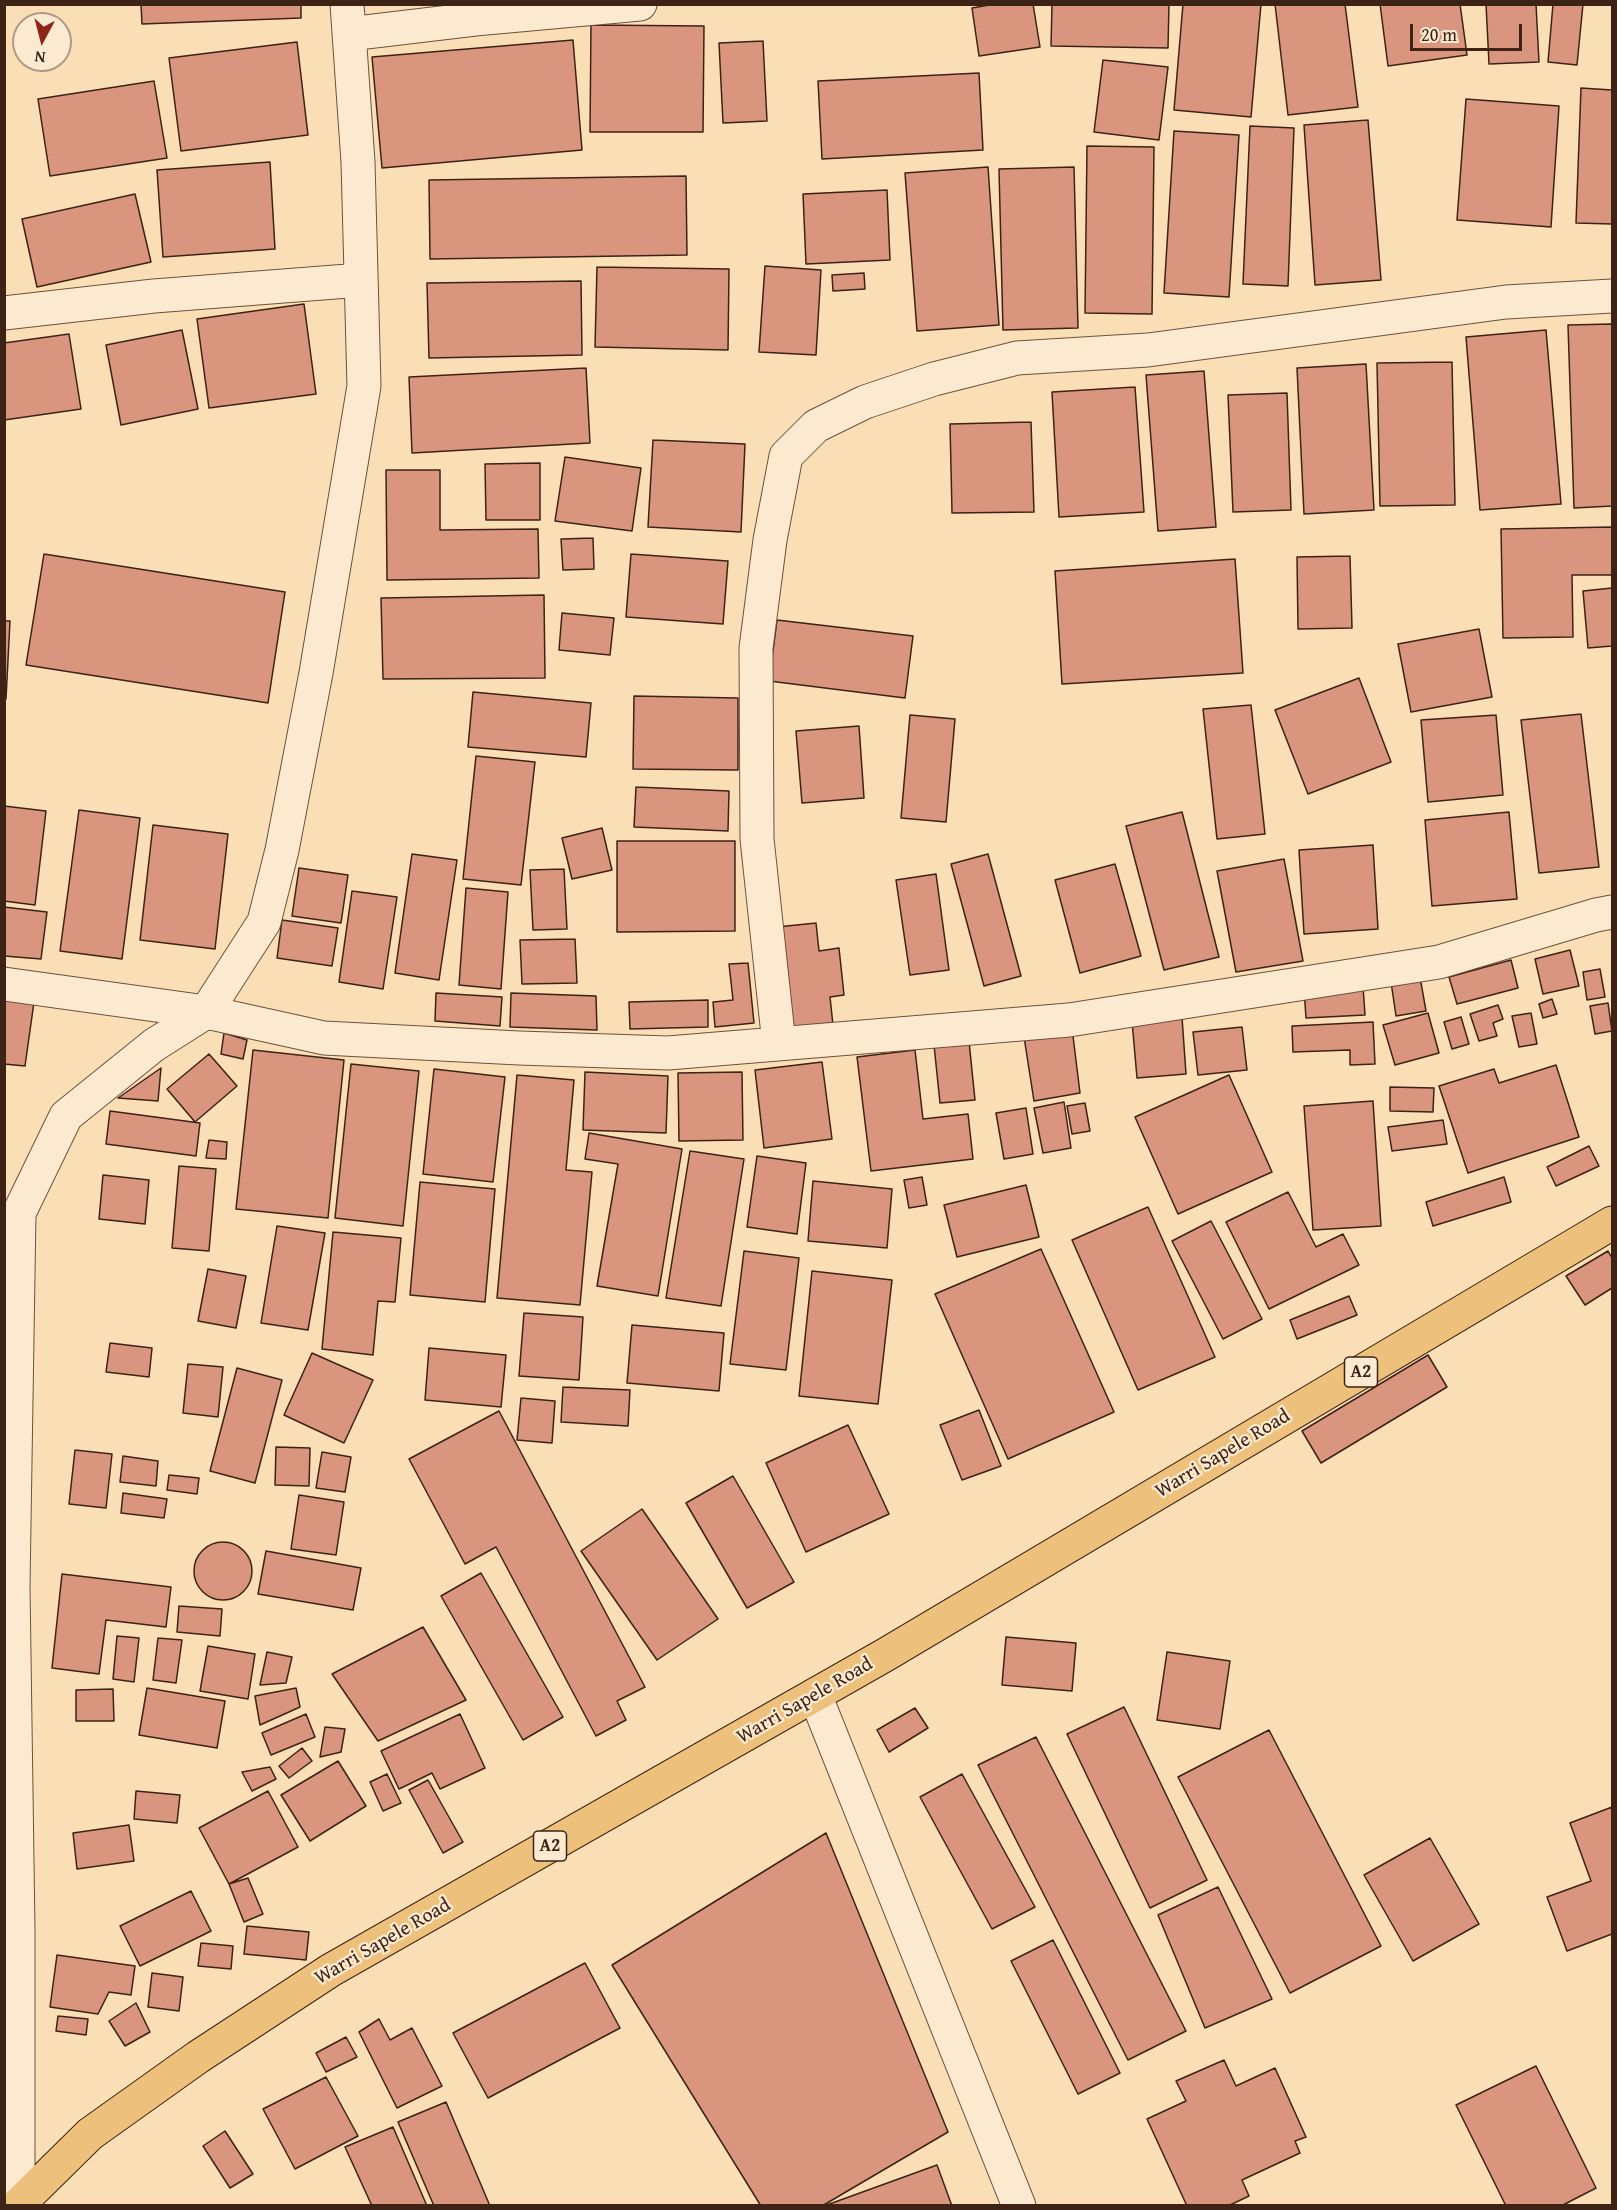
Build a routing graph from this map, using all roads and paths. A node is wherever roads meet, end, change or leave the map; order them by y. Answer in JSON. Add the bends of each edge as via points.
{"nodes":[{"id":1,"x":640,"y":4,"type":"edge"},
{"id":2,"x":348,"y":19,"type":"edge"},
{"id":3,"x":361,"y":280,"type":"junction"},
{"id":4,"x":1612,"y":296,"type":"edge"},
{"id":5,"x":4,"y":313,"type":"edge"},
{"id":6,"x":1612,"y":912,"type":"edge"},
{"id":7,"x":4,"y":984,"type":"edge"},
{"id":8,"x":206,"y":1012,"type":"junction"},
{"id":9,"x":779,"y":1044,"type":"junction"},
{"id":10,"x":1612,"y":1223,"type":"edge"},
{"id":11,"x":9,"y":1586,"type":"edge"},
{"id":12,"x":815,"y":1695,"type":"junction"},
{"id":13,"x":17,"y":2205,"type":"edge"},
{"id":14,"x":1019,"y":2205,"type":"edge"}],
"edges":[{"from":1,"to":2,"type":"street","via":[[475,19]]},
{"from":2,"to":3,"type":"street"},
{"from":3,"to":5,"type":"street","via":[[154,296]]},
{"from":3,"to":8,"type":"street","via":[[364,386],[282,850],[264,922]]},
{"from":4,"to":9,"type":"street","via":[[1506,302],[1148,350],[1017,358],[865,402],[816,426],[786,456],[756,648],[757,839]]},
{"from":6,"to":9,"type":"street","via":[[1438,962],[1070,1020]]},
{"from":7,"to":8,"type":"street"},
{"from":8,"to":9,"type":"street","via":[[324,1038],[668,1053]]},
{"from":8,"to":11,"type":"street","via":[[154,1045],[66,1116],[19,1213]]},
{"from":10,"to":12,"type":"highway","name":"Warri Sapele Road","number":"A2"},
{"from":11,"to":13,"type":"street","via":[[18,1929]]},
{"from":12,"to":13,"type":"highway","name":"Warri Sapele Road","number":"A2","via":[[332,1970],[198,2057],[90,2134]]},
{"from":12,"to":14,"type":"street"}]}
